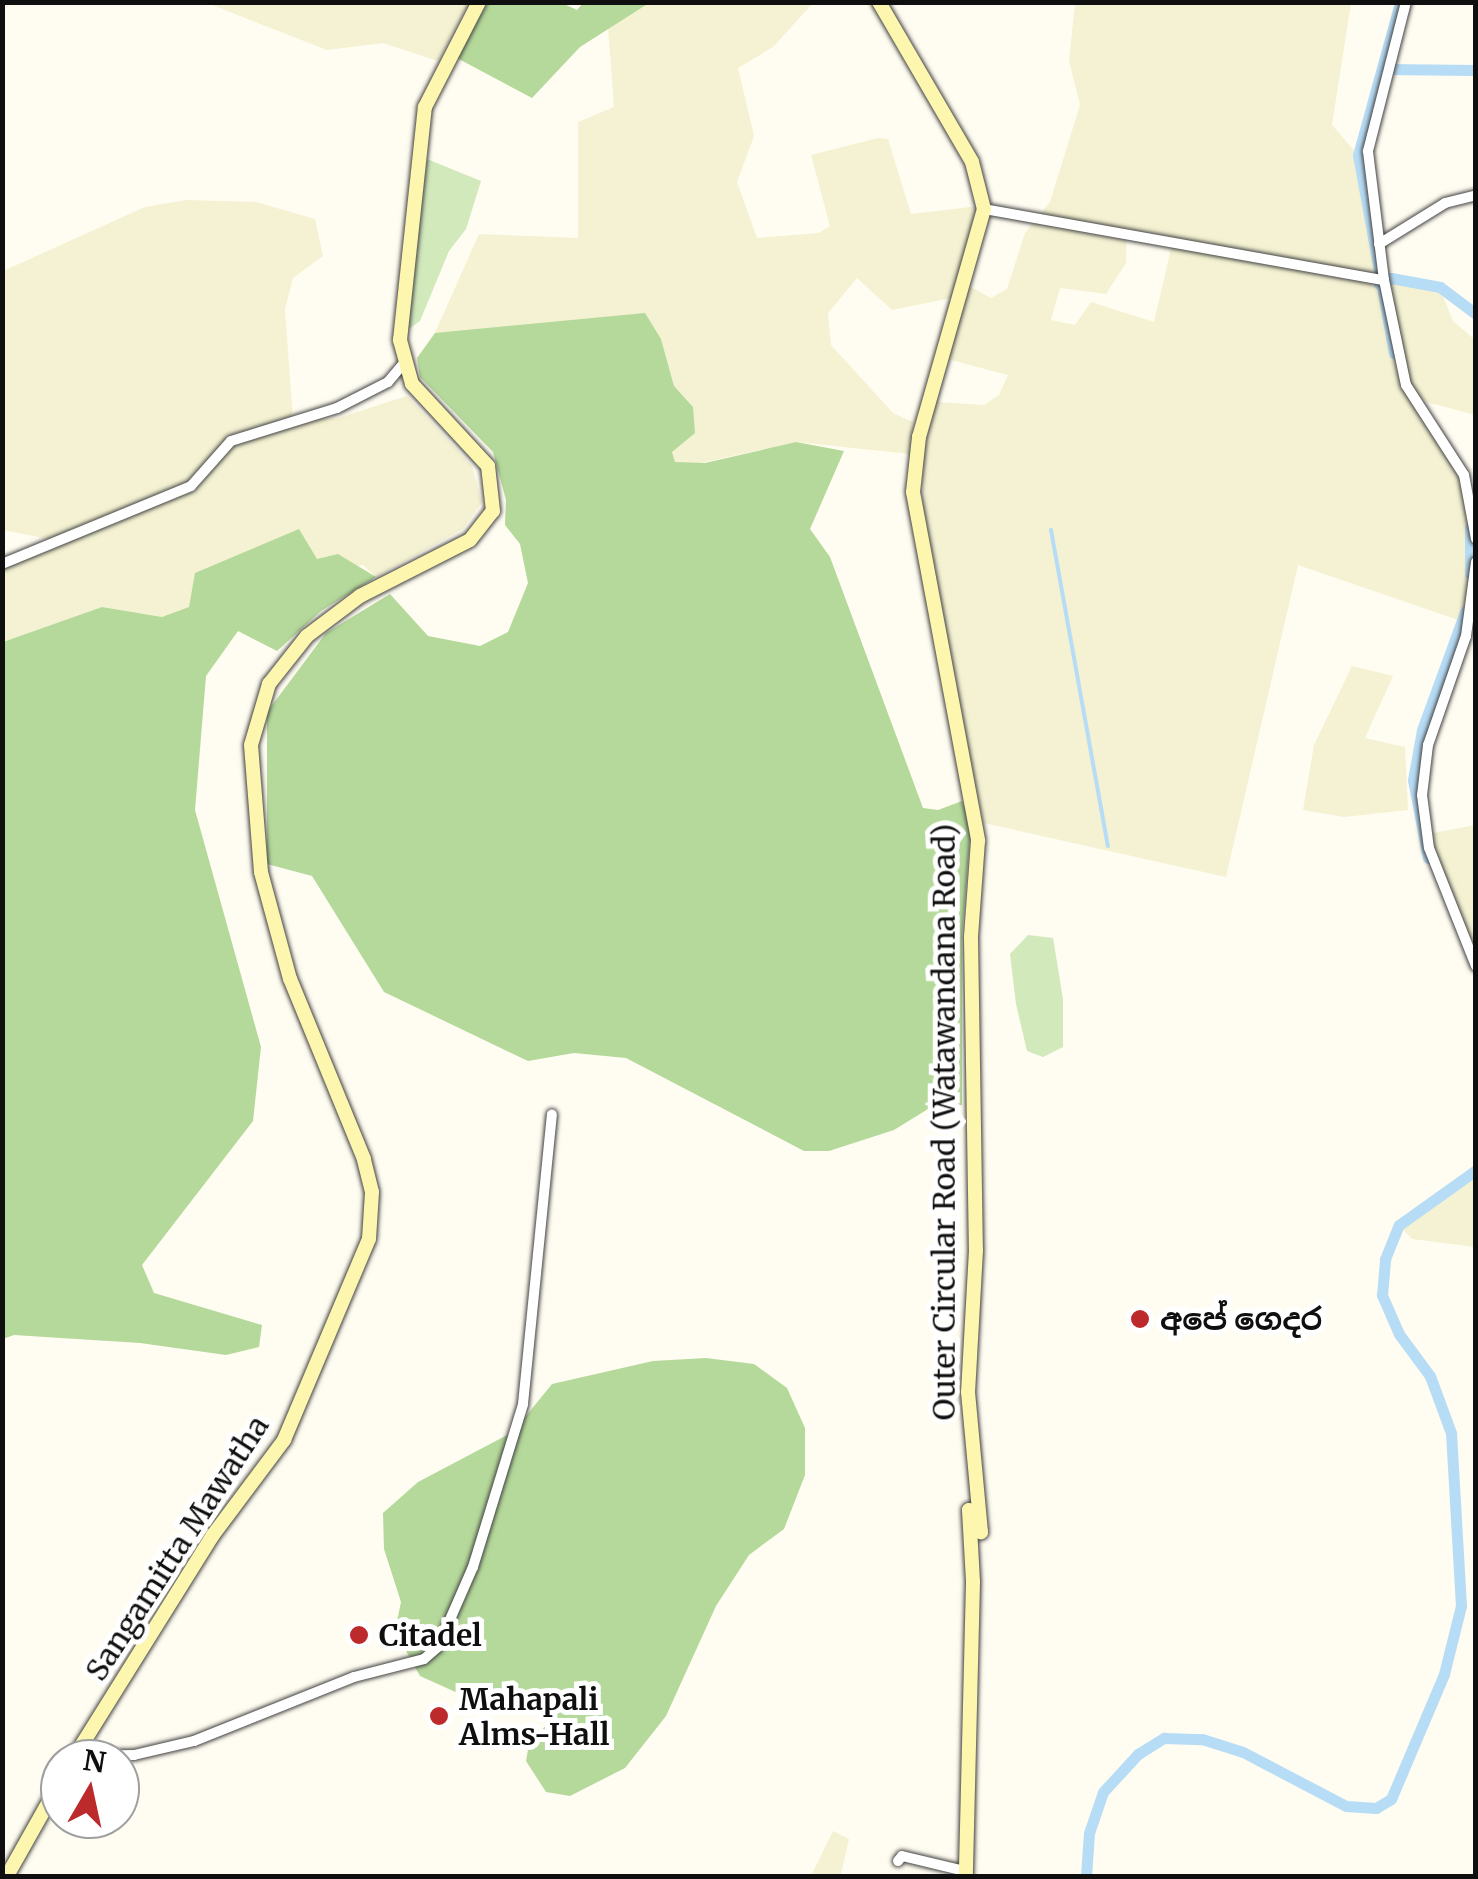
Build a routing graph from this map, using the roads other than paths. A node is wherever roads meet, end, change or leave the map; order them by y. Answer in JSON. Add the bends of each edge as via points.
{"nodes":[{"id":1,"x":479,"y":2,"type":"edge"},
{"id":2,"x":879,"y":2,"type":"edge"},
{"id":3,"x":1406,"y":2,"type":"edge"},
{"id":4,"x":1476,"y":195,"type":"edge"},
{"id":5,"x":984,"y":208,"type":"junction"},
{"id":6,"x":1379,"y":244,"type":"junction"},
{"id":7,"x":1384,"y":280,"type":"junction"},
{"id":8,"x":404,"y":363,"type":"junction"},
{"id":9,"x":1476,"y":539,"type":"edge"},
{"id":10,"x":1476,"y":562,"type":"edge"},
{"id":11,"x":2,"y":564,"type":"edge"},
{"id":12,"x":1476,"y":966,"type":"edge"},
{"id":13,"x":552,"y":1114,"type":"dead end"},
{"id":14,"x":85,"y":1739,"type":"edge"},
{"id":15,"x":140,"y":1754,"type":"edge"},
{"id":16,"x":40,"y":1817,"type":"edge"},
{"id":17,"x":898,"y":1862,"type":"dead end"},
{"id":18,"x":965,"y":1874,"type":"edge"},
{"id":19,"x":7,"y":1876,"type":"edge"}],
"edges":[{"from":1,"to":8,"type":"main road","name":"Sangamitta Mawatha","via":[[434,82],[423,116],[401,315]]},
{"from":2,"to":5,"type":"main road","via":[[972,162]]},
{"from":3,"to":6,"type":"street","via":[[1368,151]]},
{"from":4,"to":6,"type":"street","via":[[1445,203]]},
{"from":5,"to":7,"type":"street"},
{"from":5,"to":18,"type":"main road","name":"Outer Circular Road (Watawandana Road)","via":[[919,437],[913,492],[978,841],[971,937],[976,1250],[968,1392],[981,1532],[969,1510]]},
{"from":6,"to":7,"type":"street"},
{"from":7,"to":9,"type":"street","via":[[1406,385],[1464,474]]},
{"from":8,"to":11,"type":"street","via":[[388,382],[337,408],[231,441],[191,486]]},
{"from":8,"to":14,"type":"main road","name":"Sangamitta Mawatha","via":[[416,390],[488,466],[493,510],[470,540],[360,596],[292,650],[260,703],[250,756],[262,872],[290,979],[359,1141],[372,1192],[372,1228],[284,1440],[213,1534]]},
{"from":10,"to":12,"type":"street","via":[[1466,636],[1428,745],[1422,795],[1430,848]]},
{"from":13,"to":15,"type":"street","via":[[522,1404],[474,1566],[438,1648],[424,1659],[354,1677],[194,1742]]},
{"from":16,"to":19,"type":"main road"},
{"from":17,"to":18,"type":"street","via":[[902,1856]]}]}
